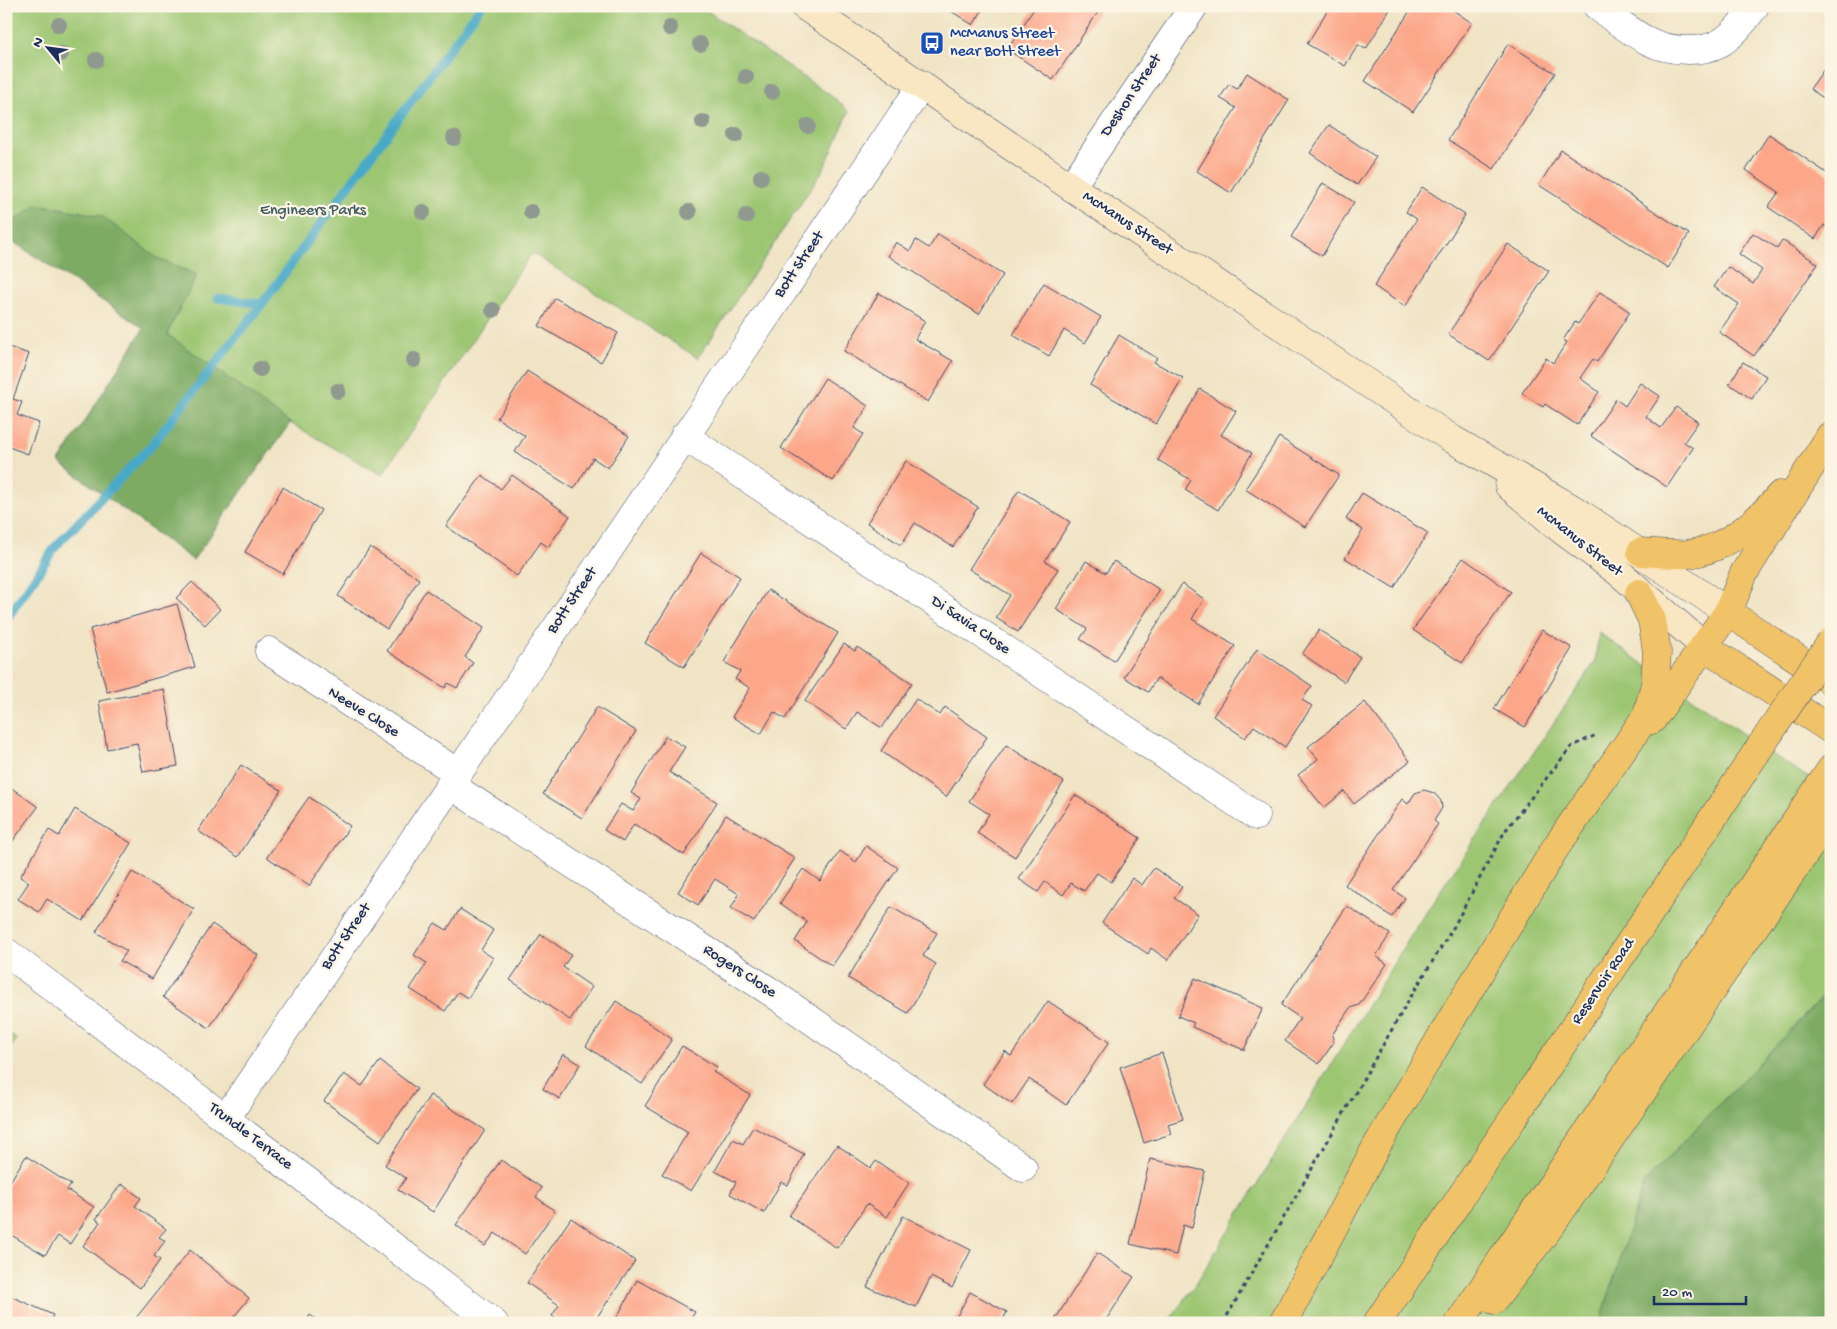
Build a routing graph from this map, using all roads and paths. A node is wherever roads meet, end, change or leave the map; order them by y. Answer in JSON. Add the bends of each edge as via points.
{"nodes":[{"id":1,"x":804,"y":6,"type":"edge"},
{"id":2,"x":1194,"y":6,"type":"edge"},
{"id":3,"x":1597,"y":6,"type":"edge"},
{"id":4,"x":1754,"y":6,"type":"edge"},
{"id":5,"x":922,"y":85,"type":"junction"},
{"id":6,"x":1071,"y":187,"type":"junction"},
{"id":7,"x":684,"y":436,"type":"junction"},
{"id":8,"x":1830,"y":436,"type":"edge"},
{"id":9,"x":1452,"y":439,"type":"junction"},
{"id":10,"x":1641,"y":552,"type":"junction"},
{"id":11,"x":1639,"y":593,"type":"junction"},
{"id":12,"x":1728,"y":612,"type":"junction"},
{"id":13,"x":1831,"y":642,"type":"edge"},
{"id":14,"x":1704,"y":646,"type":"junction"},
{"id":15,"x":269,"y":651,"type":"dead end"},
{"id":16,"x":1831,"y":682,"type":"edge"},
{"id":17,"x":1831,"y":730,"type":"edge"},
{"id":18,"x":1600,"y":732,"type":"dead end"},
{"id":19,"x":1611,"y":768,"type":"junction"},
{"id":20,"x":1831,"y":769,"type":"edge"},
{"id":21,"x":454,"y":779,"type":"junction"},
{"id":22,"x":1831,"y":815,"type":"edge"},
{"id":23,"x":1256,"y":816,"type":"dead end"},
{"id":24,"x":6,"y":952,"type":"edge"},
{"id":25,"x":226,"y":1118,"type":"junction"},
{"id":26,"x":1023,"y":1168,"type":"dead end"},
{"id":27,"x":494,"y":1323,"type":"edge"},
{"id":28,"x":1223,"y":1323,"type":"edge"},
{"id":29,"x":1283,"y":1323,"type":"edge"},
{"id":30,"x":1377,"y":1323,"type":"edge"},
{"id":31,"x":1459,"y":1323,"type":"edge"},
{"id":32,"x":1477,"y":1323,"type":"edge"}],
"edges":[{"from":1,"to":5,"type":"street","name":"McManus Street"},
{"from":2,"to":6,"type":"street","name":"Deshon Street"},
{"from":3,"to":4,"type":"street","via":[[1649,42],[1673,49],[1700,49],[1720,43],[1741,25]]},
{"from":5,"to":6,"type":"street","name":"McManus Street"},
{"from":5,"to":7,"type":"street","name":"Bott Street"},
{"from":6,"to":9,"type":"street","name":"McManus Street"},
{"from":7,"to":21,"type":"street","name":"Bott Street"},
{"from":7,"to":23,"type":"street","name":"Di Savia Close"},
{"from":8,"to":10,"type":"main road","via":[[1768,509],[1735,536],[1719,545],[1688,554]]},
{"from":8,"to":12,"type":"main road","via":[[1744,573]]},
{"from":9,"to":10,"type":"street","name":"McManus Street"},
{"from":9,"to":11,"type":"street","name":"McManus Street"},
{"from":10,"to":12,"type":"street","name":"McManus Street"},
{"from":11,"to":14,"type":"street","name":"McManus Street"},
{"from":11,"to":19,"type":"main road","via":[[1652,620],[1657,652],[1655,684],[1647,715]]},
{"from":12,"to":14,"type":"main road"},
{"from":12,"to":16,"type":"main road"},
{"from":13,"to":30,"type":"main road","name":"Reservoir Road","bridge":true},
{"from":14,"to":17,"type":"main road"},
{"from":14,"to":19,"type":"main road","via":[[1635,744]]},
{"from":15,"to":21,"type":"street","name":"Neeve Close"},
{"from":18,"to":28,"type":"path","via":[[1571,747],[1505,831],[1453,928]]},
{"from":19,"to":29,"type":"main road","via":[[1554,850],[1427,1060],[1376,1147]]},
{"from":20,"to":31,"type":"main road"},
{"from":21,"to":25,"type":"street","name":"Bott Street"},
{"from":21,"to":26,"type":"street","name":"Rogers Close","via":[[772,992]]},
{"from":22,"to":32,"type":"main road","via":[[1552,1224]]},
{"from":24,"to":25,"type":"street","name":"Trundle Terrace"},
{"from":25,"to":27,"type":"street","name":"Trundle Terrace"}]}
